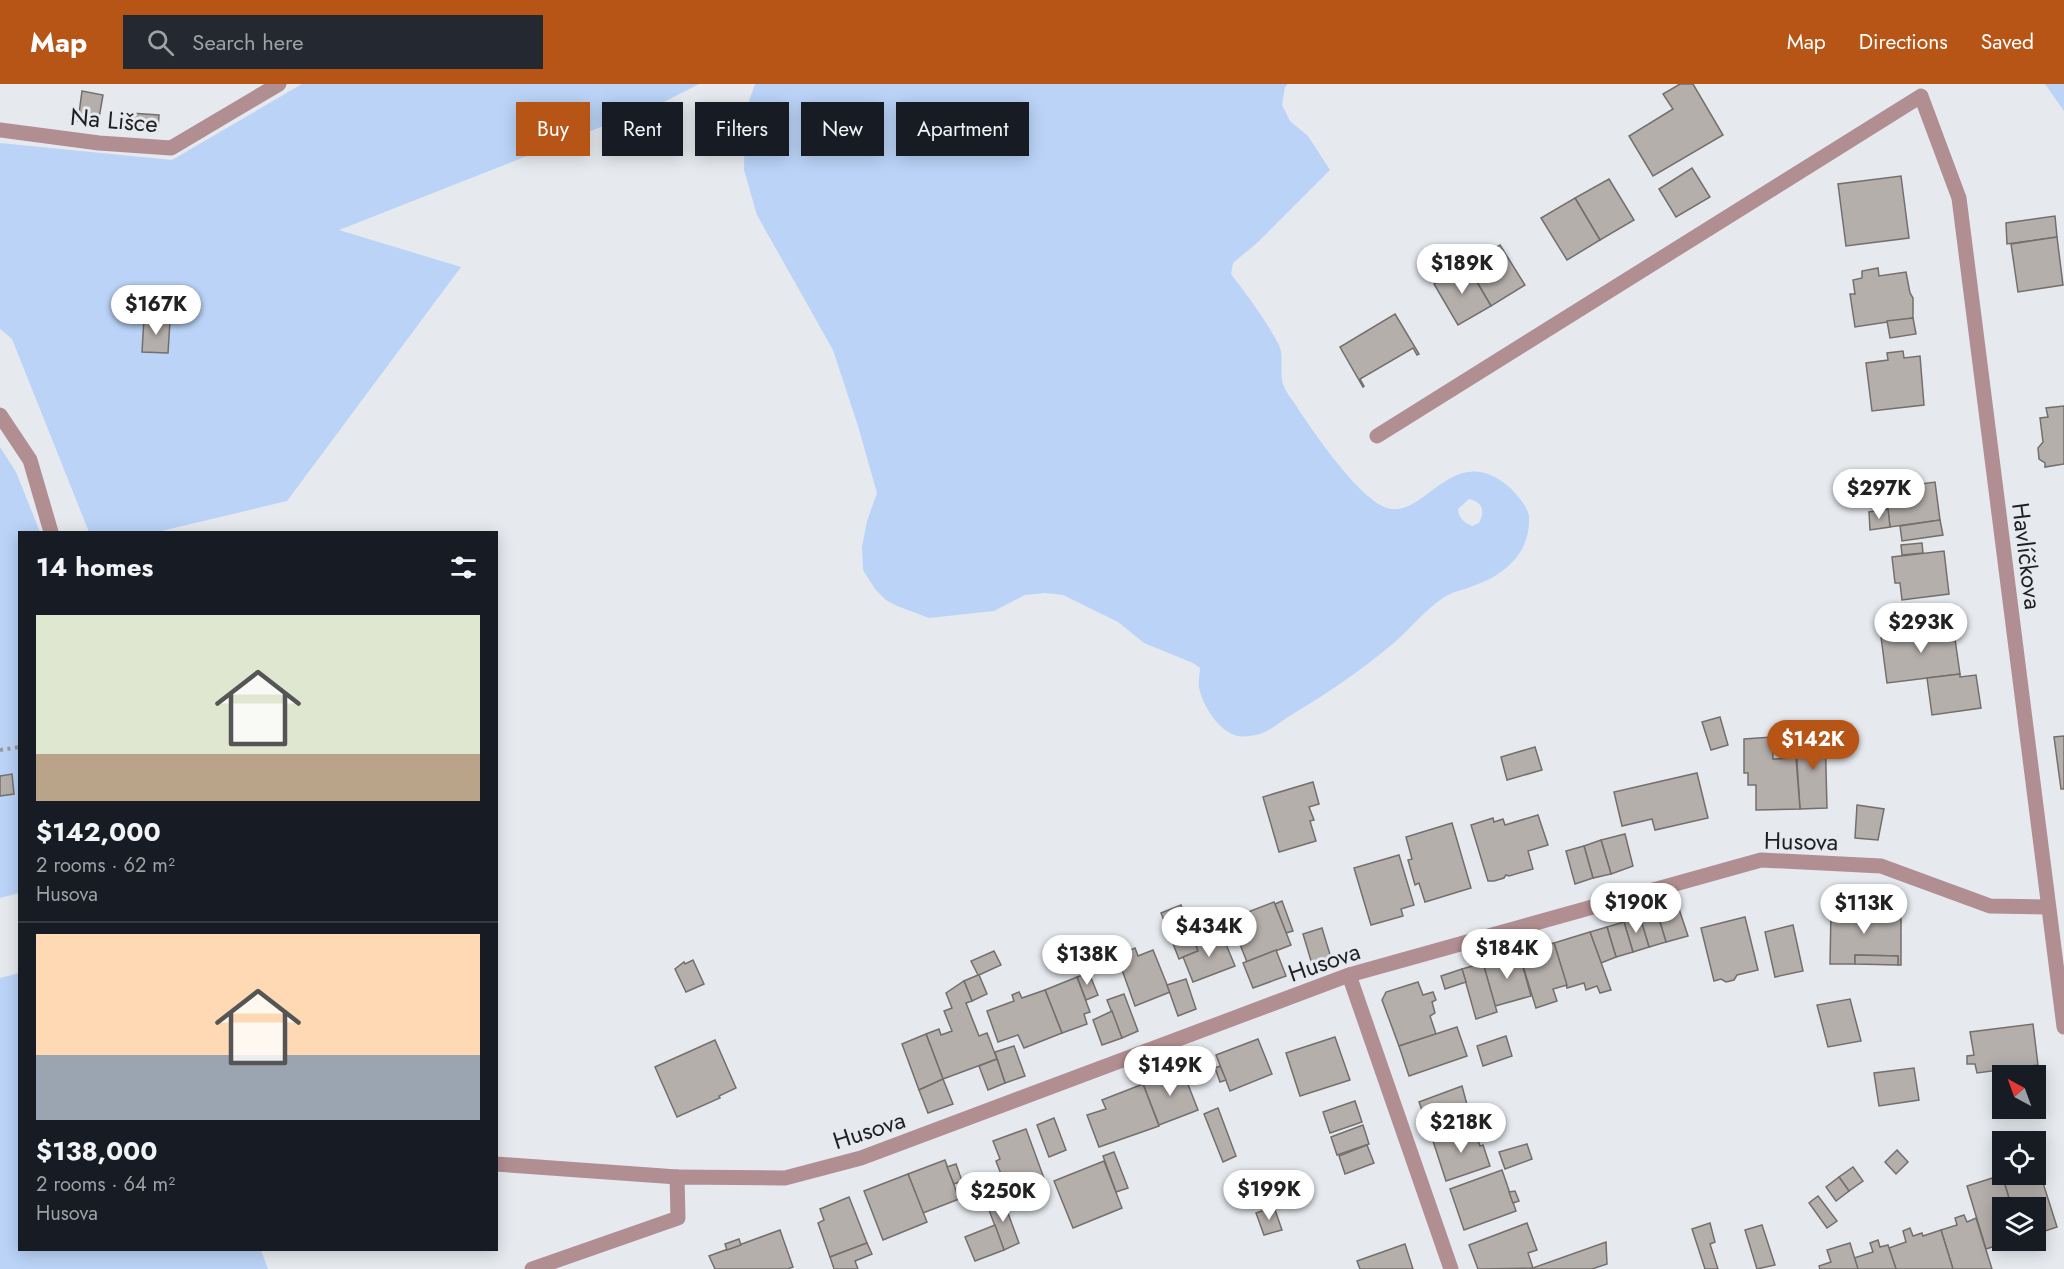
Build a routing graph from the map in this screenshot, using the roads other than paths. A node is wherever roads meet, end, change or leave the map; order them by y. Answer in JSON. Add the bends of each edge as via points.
{"nodes":[{"id":1,"x":279,"y":84,"type":"edge"},
{"id":2,"x":0,"y":130,"type":"edge"},
{"id":3,"x":0,"y":415,"type":"edge"},
{"id":4,"x":1377,"y":436,"type":"dead end"},
{"id":5,"x":51,"y":531,"type":"edge"},
{"id":6,"x":2048,"y":907,"type":"junction"},
{"id":7,"x":1349,"y":975,"type":"junction"},
{"id":8,"x":2064,"y":1027,"type":"edge"},
{"id":9,"x":498,"y":1164,"type":"edge"},
{"id":10,"x":677,"y":1177,"type":"junction"},
{"id":11,"x":532,"y":1269,"type":"edge"},
{"id":12,"x":1451,"y":1269,"type":"edge"}],
"edges":[{"from":1,"to":2,"type":"street","name":"Na Lišce","via":[[171,148]]},
{"from":3,"to":5,"type":"street","via":[[30,460]]},
{"from":4,"to":6,"type":"street","name":"Havlíčkova","via":[[1921,96],[1959,198]]},
{"from":6,"to":7,"type":"street","name":"Husova","via":[[1990,906],[1881,866],[1761,860]]},
{"from":6,"to":8,"type":"street","name":"Havlíčkova"},
{"from":7,"to":10,"type":"street","name":"Husova","via":[[861,1158],[785,1178]]},
{"from":7,"to":12,"type":"street"},
{"from":9,"to":10,"type":"street","name":"Husova"},
{"from":10,"to":11,"type":"street","via":[[678,1218]]}]}
